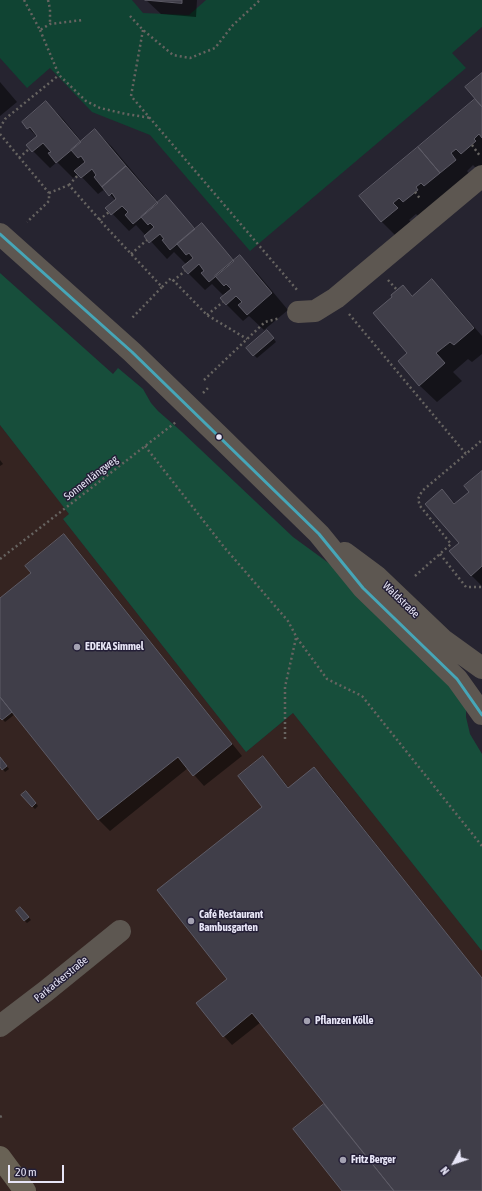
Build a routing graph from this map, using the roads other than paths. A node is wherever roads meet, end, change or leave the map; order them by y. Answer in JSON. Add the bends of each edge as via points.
{"nodes":[{"id":1,"x":482,"y":176,"type":"edge"},
{"id":2,"x":0,"y":234,"type":"edge"},
{"id":3,"x":306,"y":312,"type":"road end"},
{"id":4,"x":319,"y":534,"type":"junction"},
{"id":5,"x":482,"y":668,"type":"edge"},
{"id":6,"x":482,"y":714,"type":"edge"},
{"id":7,"x":120,"y":931,"type":"dead end"},
{"id":8,"x":0,"y":1026,"type":"edge"},
{"id":9,"x":0,"y":1157,"type":"edge"},
{"id":10,"x":25,"y":1191,"type":"edge"}],
"edges":[{"from":1,"to":3,"type":"street","via":[[336,298]]},
{"from":2,"to":4,"type":"street","name":"Waldstraße","via":[[132,352]]},
{"from":4,"to":5,"type":"street","name":"Waldstraße","via":[[376,576],[443,640]]},
{"from":4,"to":6,"type":"street","name":"Waldstraße","via":[[363,588],[457,680]]},
{"from":7,"to":8,"type":"street","name":"Parkackerstraße"},
{"from":9,"to":10,"type":"main road"}]}
